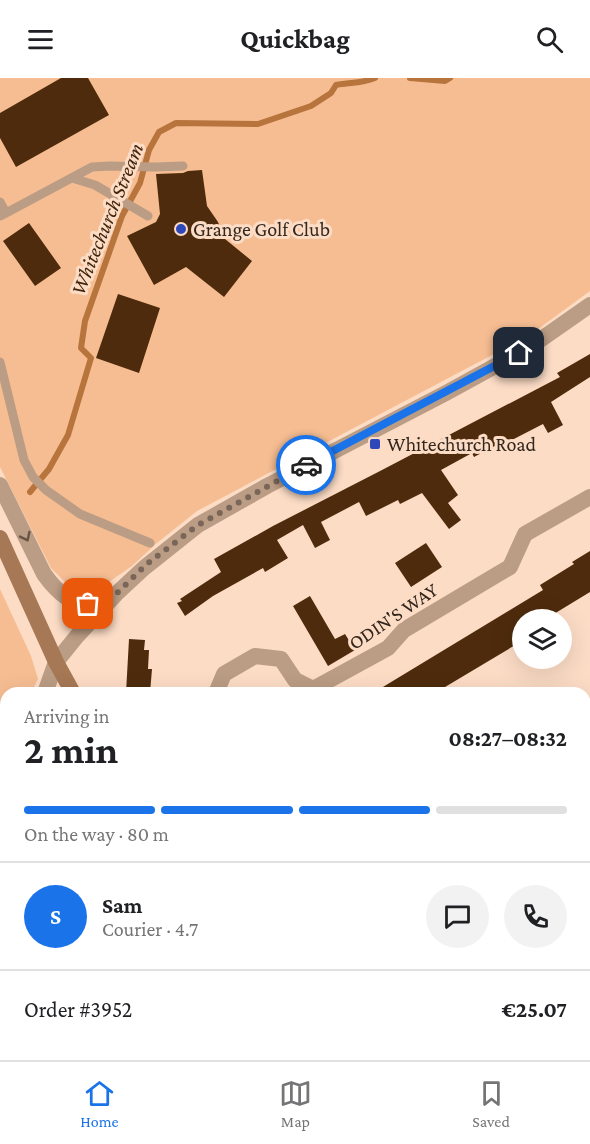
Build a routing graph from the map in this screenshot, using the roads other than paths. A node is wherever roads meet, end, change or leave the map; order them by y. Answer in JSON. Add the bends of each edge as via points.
{"nodes":[{"id":1,"x":183,"y":166,"type":"dead end"},
{"id":2,"x":72,"y":178,"type":"junction"},
{"id":3,"x":0,"y":202,"type":"edge"},
{"id":4,"x":3,"y":214,"type":"edge"},
{"id":5,"x":144,"y":214,"type":"dead end"},
{"id":6,"x":590,"y":305,"type":"edge"},
{"id":7,"x":0,"y":362,"type":"edge"},
{"id":8,"x":0,"y":485,"type":"edge"},
{"id":9,"x":590,"y":497,"type":"edge"},
{"id":10,"x":0,"y":538,"type":"edge"},
{"id":11,"x":150,"y":543,"type":"dead end"},
{"id":12,"x":116,"y":594,"type":"junction"},
{"id":13,"x":56,"y":662,"type":"junction"},
{"id":14,"x":47,"y":687,"type":"edge"},
{"id":15,"x":70,"y":687,"type":"edge"},
{"id":16,"x":219,"y":687,"type":"edge"},
{"id":17,"x":311,"y":687,"type":"edge"},
{"id":18,"x":315,"y":687,"type":"edge"}],
"edges":[{"from":1,"to":2,"type":"lane","via":[[92,167]]},
{"from":2,"to":4,"type":"lane"},
{"from":2,"to":5,"type":"lane","via":[[95,185]]},
{"from":3,"to":4,"type":"lane"},
{"from":6,"to":12,"type":"street","via":[[530,347],[198,525]]},
{"from":7,"to":11,"type":"lane","via":[[24,460],[33,477],[80,514]]},
{"from":8,"to":12,"type":"street","one_way":true,"via":[[44,574],[62,595],[88,604]]},
{"from":9,"to":18,"type":"street","name":"ODIN'S WAY","via":[[525,534],[510,567],[404,630],[388,648]]},
{"from":10,"to":13,"type":"main road"},
{"from":12,"to":13,"type":"street"},
{"from":13,"to":14,"type":"street"},
{"from":13,"to":15,"type":"main road"},
{"from":16,"to":17,"type":"street","name":"ODIN'S WAY","via":[[224,674],[255,656],[281,659],[295,680]]}]}
